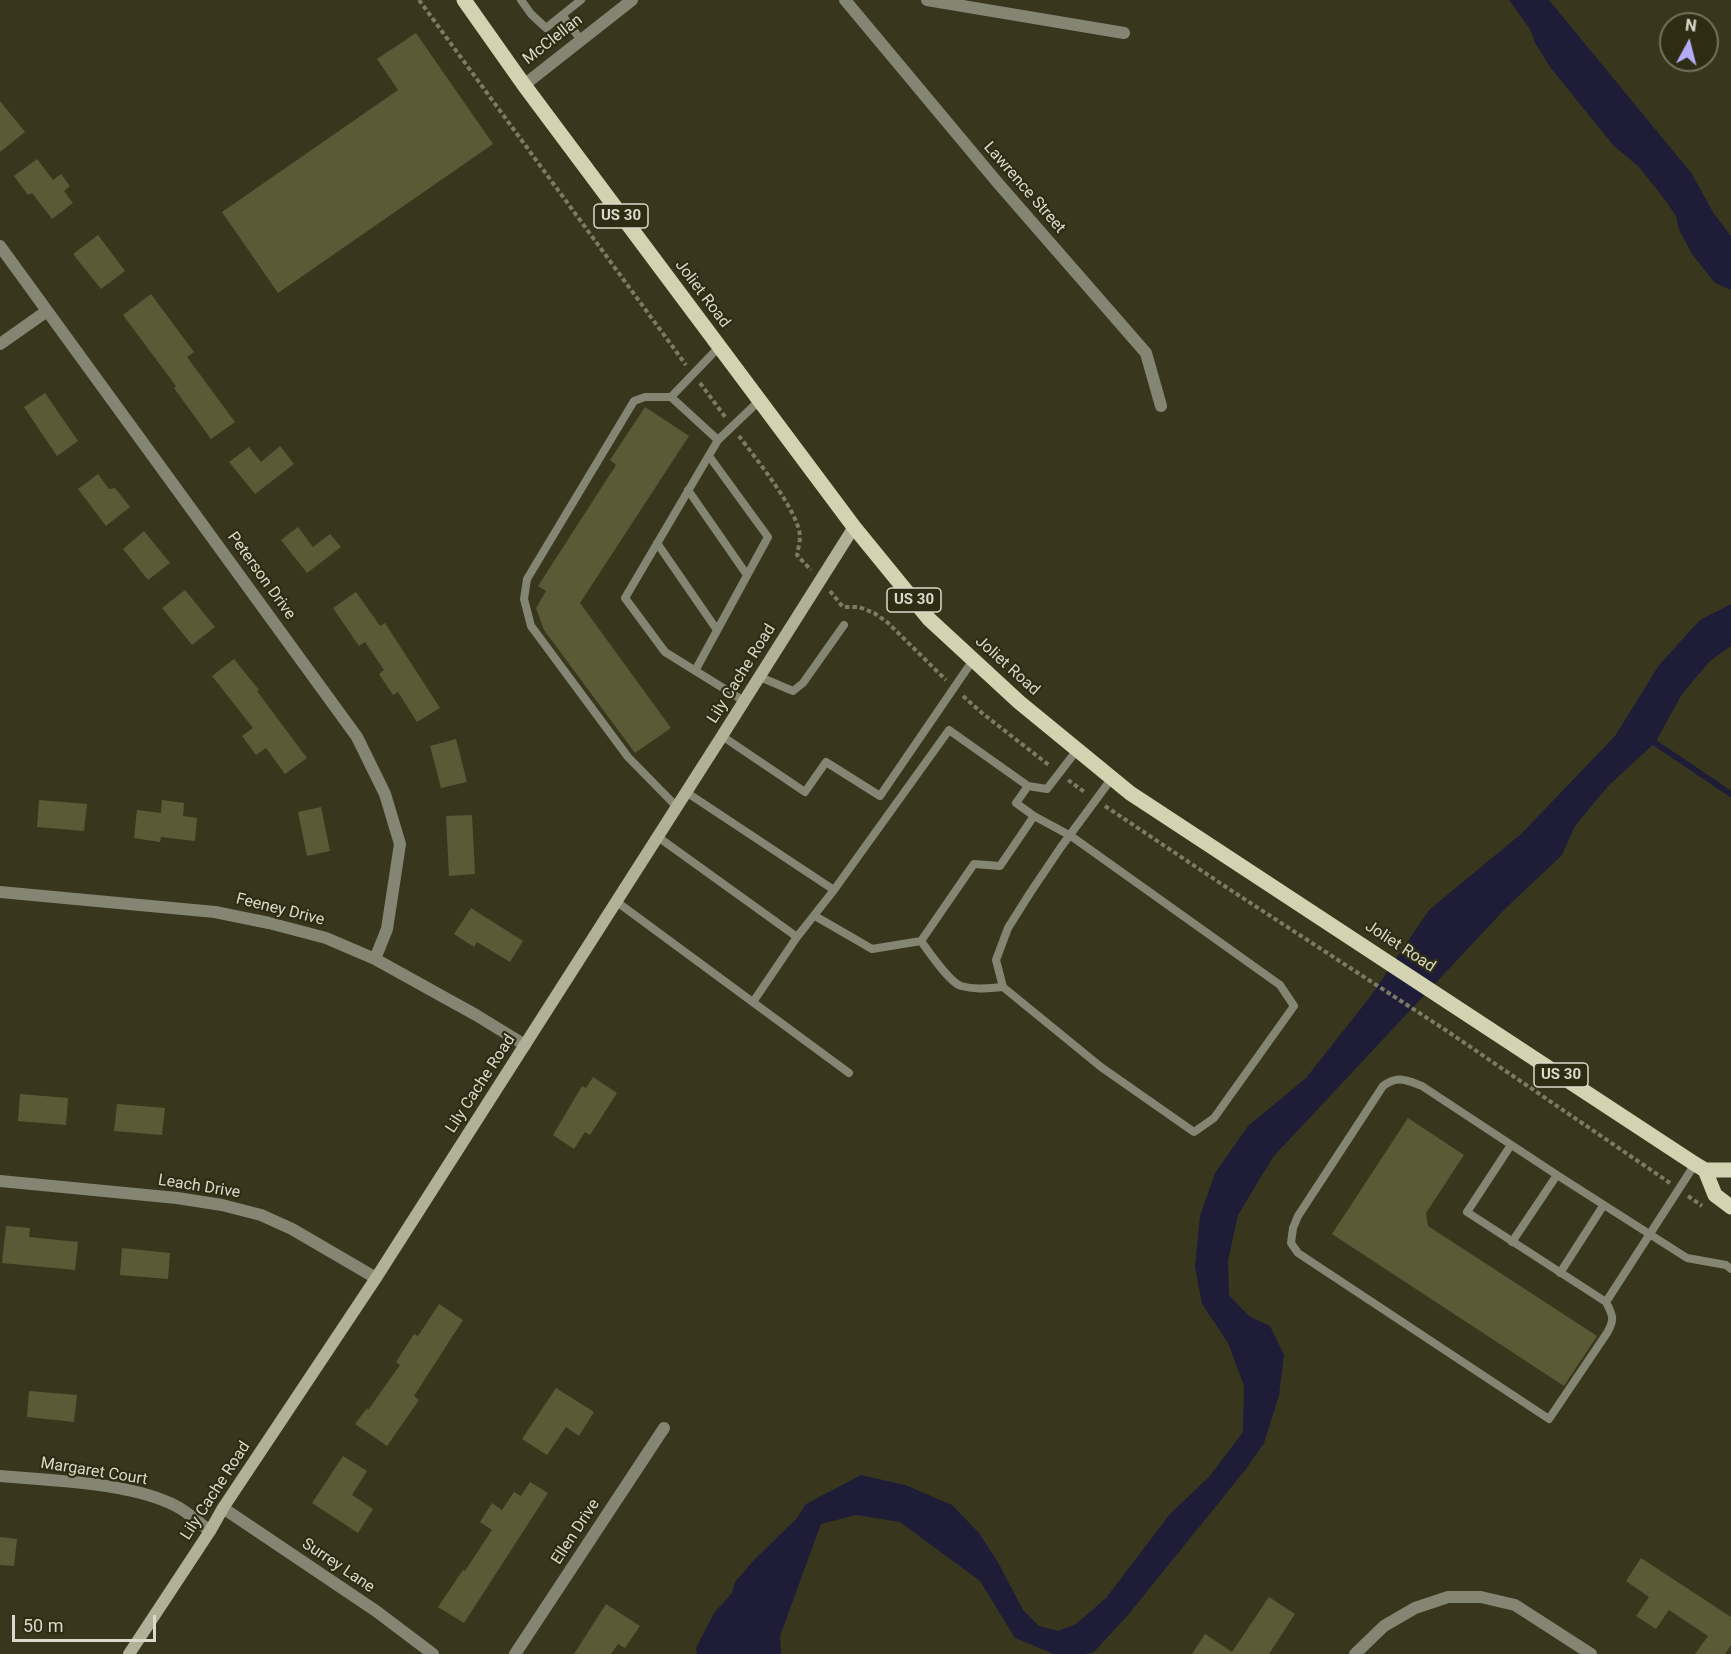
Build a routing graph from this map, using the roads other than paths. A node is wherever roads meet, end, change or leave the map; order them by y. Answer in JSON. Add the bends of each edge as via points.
{"nodes":[{"id":1,"x":464,"y":0,"type":"edge"},
{"id":2,"x":521,"y":0,"type":"edge"},
{"id":3,"x":581,"y":0,"type":"edge"},
{"id":4,"x":632,"y":0,"type":"edge"},
{"id":5,"x":845,"y":0,"type":"edge"},
{"id":6,"x":927,"y":0,"type":"edge"},
{"id":7,"x":562,"y":15,"type":"junction"},
{"id":8,"x":1124,"y":33,"type":"dead end"},
{"id":9,"x":581,"y":40,"type":"junction"},
{"id":10,"x":524,"y":85,"type":"junction"},
{"id":11,"x":0,"y":246,"type":"edge"},
{"id":12,"x":47,"y":311,"type":"junction"},
{"id":13,"x":0,"y":344,"type":"edge"},
{"id":14,"x":719,"y":347,"type":"junction"},
{"id":15,"x":671,"y":397,"type":"junction"},
{"id":16,"x":759,"y":400,"type":"junction"},
{"id":17,"x":1161,"y":406,"type":"dead end"},
{"id":18,"x":718,"y":440,"type":"junction"},
{"id":19,"x":709,"y":456,"type":"junction"},
{"id":20,"x":688,"y":490,"type":"junction"},
{"id":21,"x":854,"y":527,"type":"junction"},
{"id":22,"x":657,"y":543,"type":"junction"},
{"id":23,"x":747,"y":575,"type":"junction"},
{"id":24,"x":844,"y":625,"type":"dead end"},
{"id":25,"x":717,"y":630,"type":"junction"},
{"id":26,"x":973,"y":660,"type":"junction"},
{"id":27,"x":695,"y":671,"type":"junction"},
{"id":28,"x":760,"y":677,"type":"junction"},
{"id":29,"x":744,"y":701,"type":"junction"},
{"id":30,"x":722,"y":736,"type":"junction"},
{"id":31,"x":1077,"y":750,"type":"junction"},
{"id":32,"x":1112,"y":778,"type":"junction"},
{"id":33,"x":1028,"y":786,"type":"junction"},
{"id":34,"x":687,"y":792,"type":"junction"},
{"id":35,"x":677,"y":807,"type":"junction"},
{"id":36,"x":1034,"y":816,"type":"junction"},
{"id":37,"x":1071,"y":836,"type":"junction"},
{"id":38,"x":658,"y":837,"type":"junction"},
{"id":39,"x":834,"y":890,"type":"junction"},
{"id":40,"x":0,"y":892,"type":"edge"},
{"id":41,"x":616,"y":902,"type":"junction"},
{"id":42,"x":815,"y":916,"type":"junction"},
{"id":43,"x":797,"y":937,"type":"junction"},
{"id":44,"x":921,"y":941,"type":"junction"},
{"id":45,"x":375,"y":959,"type":"junction"},
{"id":46,"x":1004,"y":987,"type":"junction"},
{"id":47,"x":753,"y":1002,"type":"junction"},
{"id":48,"x":525,"y":1045,"type":"junction"},
{"id":49,"x":849,"y":1073,"type":"dead end"},
{"id":50,"x":1511,"y":1145,"type":"junction"},
{"id":51,"x":1700,"y":1167,"type":"junction"},
{"id":52,"x":1731,"y":1170,"type":"edge"},
{"id":53,"x":1557,"y":1175,"type":"junction"},
{"id":54,"x":0,"y":1181,"type":"edge"},
{"id":55,"x":1603,"y":1206,"type":"junction"},
{"id":56,"x":1731,"y":1207,"type":"edge"},
{"id":57,"x":1649,"y":1235,"type":"junction"},
{"id":58,"x":1512,"y":1242,"type":"junction"},
{"id":59,"x":1731,"y":1269,"type":"edge"},
{"id":60,"x":1560,"y":1273,"type":"junction"},
{"id":61,"x":376,"y":1278,"type":"junction"},
{"id":62,"x":1606,"y":1302,"type":"junction"},
{"id":63,"x":664,"y":1428,"type":"dead end"},
{"id":64,"x":0,"y":1476,"type":"edge"},
{"id":65,"x":223,"y":1508,"type":"junction"},
{"id":66,"x":210,"y":1531,"type":"junction"},
{"id":67,"x":129,"y":1654,"type":"edge"},
{"id":68,"x":433,"y":1654,"type":"edge"},
{"id":69,"x":515,"y":1654,"type":"edge"},
{"id":70,"x":1356,"y":1654,"type":"edge"},
{"id":71,"x":1590,"y":1654,"type":"edge"}],
"edges":[{"from":1,"to":10,"type":"main road","name":"Joliet Road","number":"US 30"},
{"from":2,"to":7,"type":"lane","via":[[546,28]]},
{"from":3,"to":7,"type":"lane"},
{"from":4,"to":9,"type":"street","name":"McClellan"},
{"from":5,"to":17,"type":"street","name":"Lawrence Street","via":[[1146,353]]},
{"from":6,"to":8,"type":"street"},
{"from":7,"to":9,"type":"lane"},
{"from":9,"to":10,"type":"street","name":"McClellan"},
{"from":10,"to":14,"type":"main road","name":"Joliet Road","number":"US 30"},
{"from":11,"to":12,"type":"street","name":"Peterson Drive"},
{"from":12,"to":13,"type":"street"},
{"from":12,"to":45,"type":"street","name":"Peterson Drive","via":[[357,737],[385,794],[400,844],[387,929]]},
{"from":14,"to":15,"type":"lane"},
{"from":14,"to":16,"type":"main road","name":"Joliet Road","number":"US 30"},
{"from":15,"to":18,"type":"lane"},
{"from":15,"to":35,"type":"lane","via":[[634,401],[527,579],[524,599],[531,626],[628,758]]},
{"from":16,"to":18,"type":"lane"},
{"from":16,"to":21,"type":"main road","name":"Joliet Road","number":"US 30"},
{"from":18,"to":19,"type":"lane"},
{"from":19,"to":20,"type":"lane"},
{"from":19,"to":23,"type":"lane","via":[[768,537]]},
{"from":20,"to":22,"type":"lane"},
{"from":20,"to":23,"type":"lane"},
{"from":21,"to":26,"type":"main road","name":"Joliet Road","number":"US 30","via":[[929,619]]},
{"from":21,"to":28,"type":"street","name":"Lily Cache Road"},
{"from":22,"to":25,"type":"lane"},
{"from":22,"to":27,"type":"lane","via":[[625,598],[665,652]]},
{"from":23,"to":25,"type":"lane"},
{"from":24,"to":28,"type":"lane","via":[[793,692]]},
{"from":25,"to":27,"type":"lane"},
{"from":26,"to":30,"type":"lane","via":[[880,796],[826,762],[805,792]]},
{"from":26,"to":31,"type":"main road","name":"Joliet Road","number":"US 30"},
{"from":27,"to":29,"type":"lane"},
{"from":28,"to":29,"type":"street","name":"Lily Cache Road"},
{"from":29,"to":30,"type":"street","name":"Lily Cache Road"},
{"from":30,"to":34,"type":"street","name":"Lily Cache Road"},
{"from":31,"to":32,"type":"main road","name":"Joliet Road","number":"US 30"},
{"from":31,"to":33,"type":"lane","via":[[1047,789]]},
{"from":32,"to":37,"type":"lane"},
{"from":32,"to":51,"type":"main road","name":"Joliet Road","number":"US 30"},
{"from":33,"to":36,"type":"lane","via":[[1016,803]]},
{"from":33,"to":39,"type":"lane","via":[[949,730]]},
{"from":34,"to":35,"type":"street","name":"Lily Cache Road"},
{"from":34,"to":39,"type":"lane"},
{"from":35,"to":38,"type":"street","name":"Lily Cache Road"},
{"from":36,"to":37,"type":"lane"},
{"from":36,"to":44,"type":"lane","via":[[1000,866],[974,864]]},
{"from":37,"to":46,"type":"lane","via":[[1008,928],[996,960]]},
{"from":37,"to":46,"type":"lane","via":[[1280,985],[1294,1006],[1214,1118],[1194,1132],[1101,1066]]},
{"from":38,"to":41,"type":"street","name":"Lily Cache Road"},
{"from":38,"to":43,"type":"lane"},
{"from":39,"to":42,"type":"lane"},
{"from":40,"to":45,"type":"street","name":"Feeney Drive","via":[[215,912],[326,938]]},
{"from":41,"to":47,"type":"lane"},
{"from":41,"to":48,"type":"street","name":"Lily Cache Road"},
{"from":42,"to":43,"type":"lane"},
{"from":42,"to":44,"type":"lane","via":[[872,949]]},
{"from":43,"to":47,"type":"lane"},
{"from":44,"to":46,"type":"lane","via":[[959,986]]},
{"from":45,"to":48,"type":"street","name":"Feeney Drive"},
{"from":47,"to":49,"type":"lane"},
{"from":48,"to":61,"type":"street","name":"Lily Cache Road"},
{"from":50,"to":53,"type":"lane"},
{"from":50,"to":58,"type":"lane","via":[[1467,1212]]},
{"from":50,"to":62,"type":"lane","via":[[1422,1086],[1393,1079],[1383,1086],[1298,1216],[1290,1243],[1298,1253],[1549,1419],[1613,1322]]},
{"from":51,"to":52,"type":"main road"},
{"from":51,"to":56,"type":"main road","via":[[1715,1195]]},
{"from":51,"to":57,"type":"lane","via":[[1679,1189]]},
{"from":53,"to":55,"type":"lane"},
{"from":53,"to":58,"type":"lane"},
{"from":54,"to":61,"type":"street","name":"Leach Drive","via":[[177,1198],[261,1215]]},
{"from":55,"to":57,"type":"lane"},
{"from":55,"to":60,"type":"lane"},
{"from":57,"to":59,"type":"lane","via":[[1687,1258]]},
{"from":57,"to":62,"type":"lane"},
{"from":58,"to":60,"type":"lane"},
{"from":60,"to":62,"type":"lane"},
{"from":61,"to":65,"type":"street","name":"Lily Cache Road"},
{"from":63,"to":69,"type":"street","name":"Ellen Drive"},
{"from":64,"to":66,"type":"street","name":"Margaret Court","via":[[137,1492],[177,1506]]},
{"from":65,"to":66,"type":"street","name":"Lily Cache Road"},
{"from":65,"to":68,"type":"street","name":"Surrey Lane"},
{"from":66,"to":67,"type":"street","name":"Lily Cache Road"},
{"from":70,"to":71,"type":"street","via":[[1384,1626],[1415,1608],[1448,1597],[1481,1597],[1515,1605]]}]}
